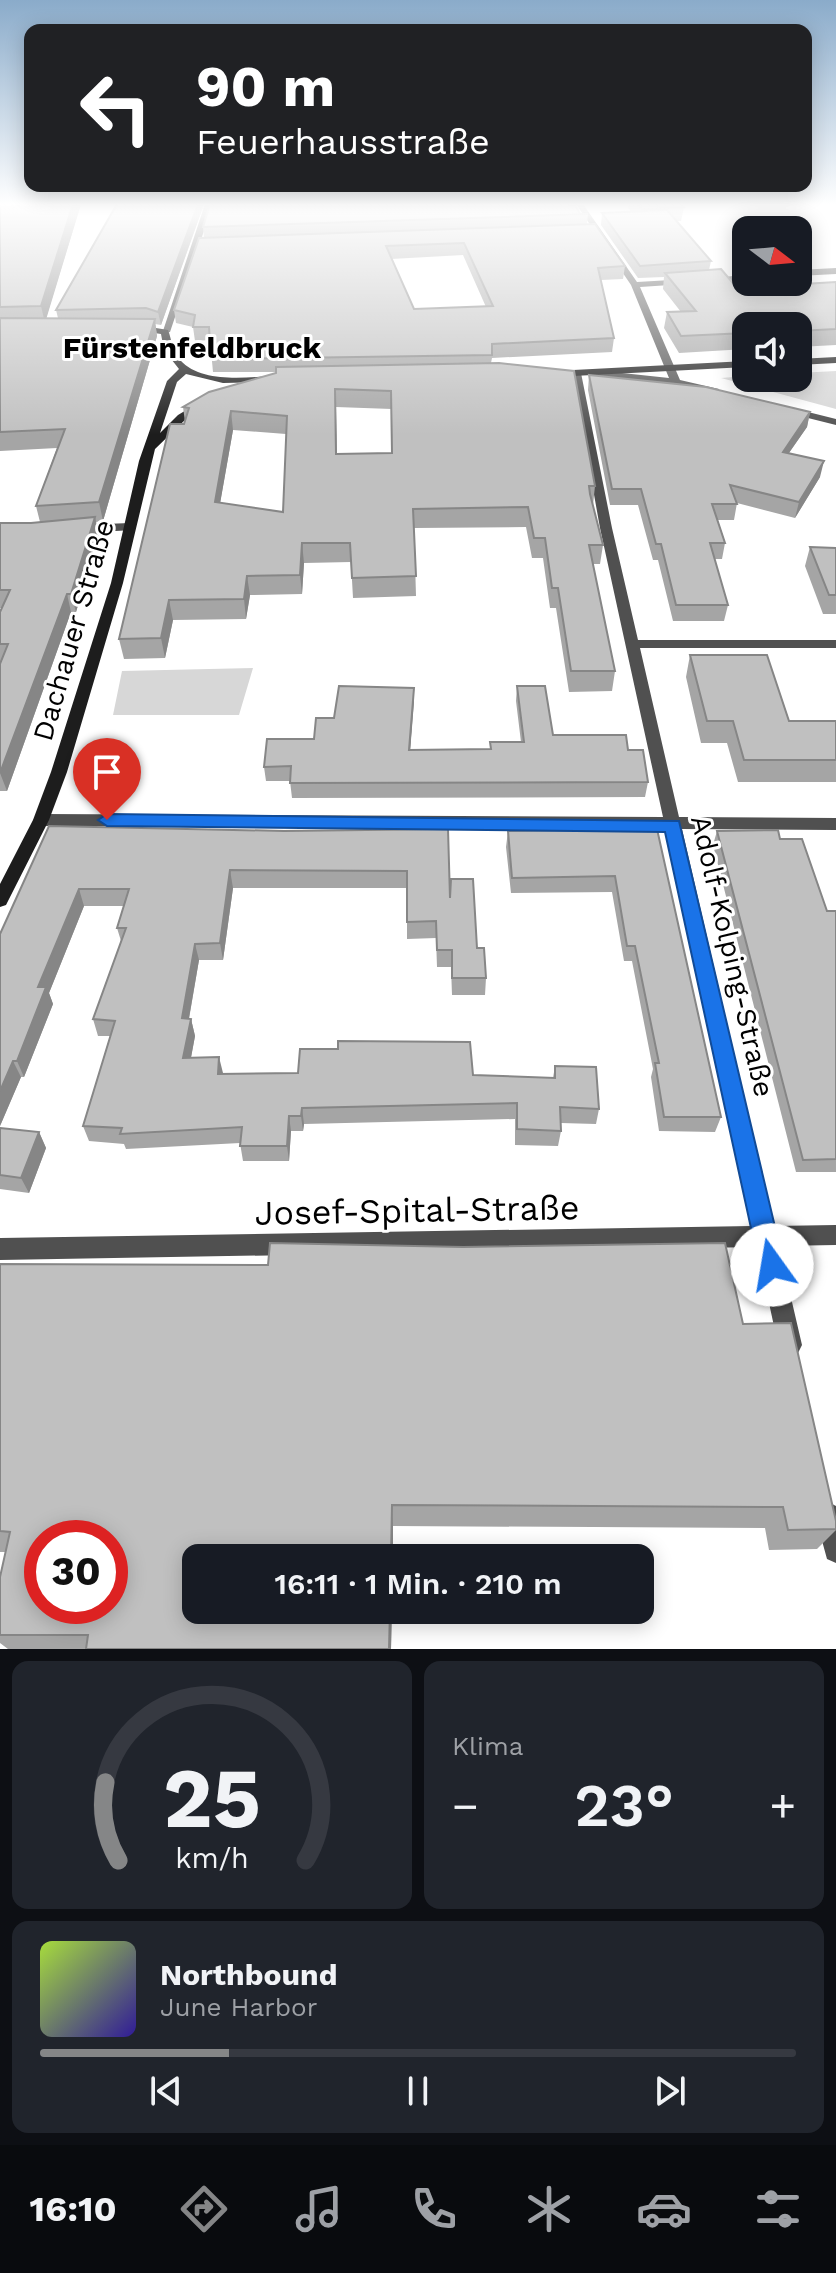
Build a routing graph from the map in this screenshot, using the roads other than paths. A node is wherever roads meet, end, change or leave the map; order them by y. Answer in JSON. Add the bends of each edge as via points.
{"nodes":[{"id":1,"x":183,"y":281,"type":"edge"},
{"id":2,"x":632,"y":281,"type":"edge"},
{"id":3,"x":690,"y":281,"type":"edge"},
{"id":4,"x":635,"y":285,"type":"junction"},
{"id":5,"x":130,"y":328,"type":"edge"},
{"id":6,"x":165,"y":332,"type":"junction"},
{"id":7,"x":836,"y":360,"type":"edge"},
{"id":8,"x":812,"y":361,"type":"edge"},
{"id":9,"x":732,"y":365,"type":"edge"},
{"id":10,"x":670,"y":369,"type":"junction"},
{"id":11,"x":183,"y":371,"type":"junction"},
{"id":12,"x":576,"y":373,"type":"junction"},
{"id":13,"x":594,"y":373,"type":"junction"},
{"id":14,"x":543,"y":374,"type":"edge"},
{"id":15,"x":676,"y":382,"type":"junction"},
{"id":16,"x":243,"y":392,"type":"edge"},
{"id":17,"x":731,"y":396,"type":"edge"},
{"id":18,"x":216,"y":400,"type":"edge"},
{"id":19,"x":775,"y":406,"type":"edge"},
{"id":20,"x":836,"y":422,"type":"edge"},
{"id":21,"x":149,"y":450,"type":"junction"},
{"id":22,"x":130,"y":527,"type":"junction"},
{"id":23,"x":63,"y":530,"type":"edge"},
{"id":24,"x":635,"y":644,"type":"junction"},
{"id":25,"x":836,"y":644,"type":"edge"},
{"id":26,"x":41,"y":820,"type":"junction"},
{"id":27,"x":836,"y":824,"type":"edge"},
{"id":28,"x":672,"y":825,"type":"junction"},
{"id":29,"x":0,"y":900,"type":"edge"},
{"id":30,"x":836,"y":1235,"type":"edge"},
{"id":31,"x":765,"y":1236,"type":"junction"},
{"id":32,"x":0,"y":1249,"type":"edge"},
{"id":33,"x":795,"y":1371,"type":"edge"},
{"id":34,"x":822,"y":1490,"type":"edge"},
{"id":35,"x":836,"y":1550,"type":"edge"}],
"edges":[{"from":1,"to":6,"type":"street"},
{"from":2,"to":4,"type":"street"},
{"from":3,"to":4,"type":"street"},
{"from":4,"to":10,"type":"street"},
{"from":5,"to":6,"type":"street"},
{"from":6,"to":11,"type":"street","via":[[171,357]]},
{"from":7,"to":8,"type":"street"},
{"from":9,"to":10,"type":"street"},
{"from":10,"to":13,"type":"street"},
{"from":10,"to":15,"type":"street"},
{"from":11,"to":16,"type":"street","via":[[284,382]]},
{"from":11,"to":21,"type":"street","name":"Dachauer Straße","via":[[172,381]]},
{"from":12,"to":13,"type":"street"},
{"from":12,"to":14,"type":"street"},
{"from":12,"to":24,"type":"street","name":"Adolf-Kolping-Straße"},
{"from":13,"to":15,"type":"street"},
{"from":15,"to":17,"type":"street"},
{"from":18,"to":21,"type":"street","via":[[182,417]]},
{"from":19,"to":20,"type":"street"},
{"from":21,"to":22,"type":"street","name":"Dachauer Straße"},
{"from":22,"to":23,"type":"street"},
{"from":22,"to":26,"type":"street","name":"Dachauer Straße","via":[[94,664]]},
{"from":24,"to":25,"type":"street"},
{"from":24,"to":28,"type":"street","name":"Adolf-Kolping-Straße"},
{"from":26,"to":28,"type":"street"},
{"from":26,"to":29,"type":"street","name":"Dachauer Straße"},
{"from":27,"to":28,"type":"street"},
{"from":28,"to":31,"type":"street","name":"Adolf-Kolping-Straße"},
{"from":30,"to":31,"type":"street","name":"Josef-Spital-Straße"},
{"from":31,"to":32,"type":"street","name":"Josef-Spital-Straße"},
{"from":31,"to":33,"type":"street","name":"Adolf-Kolping-Straße"},
{"from":34,"to":35,"type":"street"}]}
